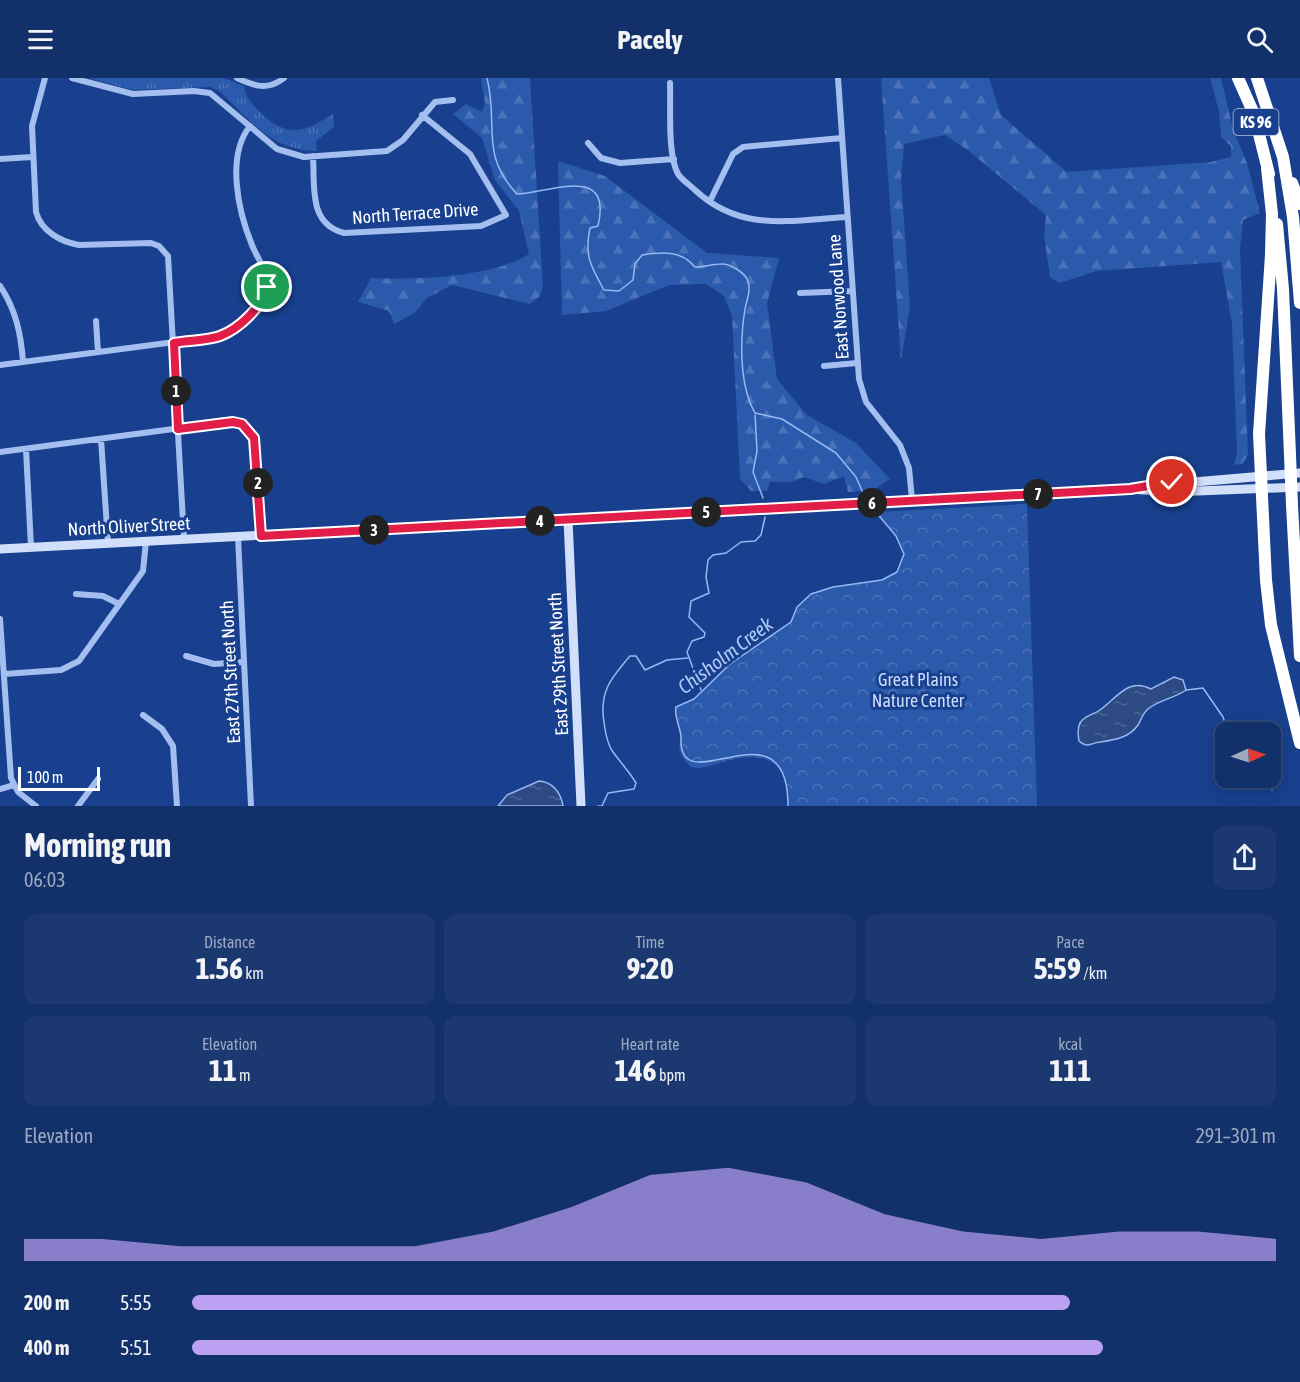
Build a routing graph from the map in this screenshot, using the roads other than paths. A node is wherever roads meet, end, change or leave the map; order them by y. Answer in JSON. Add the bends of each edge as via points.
{"nodes":[{"id":1,"x":45,"y":78,"type":"edge"},
{"id":2,"x":72,"y":78,"type":"edge"},
{"id":3,"x":237,"y":78,"type":"edge"},
{"id":4,"x":284,"y":78,"type":"edge"},
{"id":5,"x":838,"y":78,"type":"edge"},
{"id":6,"x":1238,"y":78,"type":"edge"},
{"id":7,"x":1257,"y":78,"type":"edge"},
{"id":8,"x":670,"y":82,"type":"dead end"},
{"id":9,"x":453,"y":100,"type":"dead end"},
{"id":10,"x":422,"y":115,"type":"junction"},
{"id":11,"x":250,"y":126,"type":"junction"},
{"id":12,"x":842,"y":138,"type":"junction"},
{"id":13,"x":588,"y":143,"type":"dead end"},
{"id":14,"x":313,"y":156,"type":"junction"},
{"id":15,"x":32,"y":157,"type":"junction"},
{"id":16,"x":1283,"y":157,"type":"junction"},
{"id":17,"x":0,"y":159,"type":"edge"},
{"id":18,"x":674,"y":159,"type":"junction"},
{"id":19,"x":1268,"y":168,"type":"junction"},
{"id":20,"x":710,"y":201,"type":"junction"},
{"id":21,"x":1300,"y":204,"type":"edge"},
{"id":22,"x":847,"y":217,"type":"junction"},
{"id":23,"x":0,"y":286,"type":"edge"},
{"id":24,"x":852,"y":291,"type":"junction"},
{"id":25,"x":800,"y":293,"type":"dead end"},
{"id":26,"x":1300,"y":303,"type":"edge"},
{"id":27,"x":96,"y":321,"type":"dead end"},
{"id":28,"x":174,"y":343,"type":"junction"},
{"id":29,"x":98,"y":352,"type":"junction"},
{"id":30,"x":22,"y":362,"type":"junction"},
{"id":31,"x":857,"y":363,"type":"junction"},
{"id":32,"x":0,"y":365,"type":"edge"},
{"id":33,"x":824,"y":366,"type":"dead end"},
{"id":34,"x":178,"y":429,"type":"junction"},
{"id":35,"x":101,"y":439,"type":"junction"},
{"id":36,"x":26,"y":448,"type":"junction"},
{"id":37,"x":0,"y":452,"type":"edge"},
{"id":38,"x":1300,"y":473,"type":"edge"},
{"id":39,"x":1262,"y":475,"type":"junction"},
{"id":40,"x":1300,"y":487,"type":"edge"},
{"id":41,"x":1130,"y":489,"type":"junction"},
{"id":42,"x":1262,"y":489,"type":"junction"},
{"id":43,"x":912,"y":500,"type":"junction"},
{"id":44,"x":568,"y":520,"type":"junction"},
{"id":45,"x":261,"y":536,"type":"junction"},
{"id":46,"x":238,"y":537,"type":"junction"},
{"id":47,"x":184,"y":539,"type":"junction"},
{"id":48,"x":146,"y":541,"type":"junction"},
{"id":49,"x":108,"y":543,"type":"junction"},
{"id":50,"x":31,"y":547,"type":"junction"},
{"id":51,"x":0,"y":549,"type":"edge"},
{"id":52,"x":76,"y":594,"type":"dead end"},
{"id":53,"x":119,"y":603,"type":"junction"},
{"id":54,"x":0,"y":619,"type":"edge"},
{"id":55,"x":186,"y":656,"type":"dead end"},
{"id":56,"x":1300,"y":656,"type":"edge"},
{"id":57,"x":244,"y":662,"type":"junction"},
{"id":58,"x":3,"y":674,"type":"junction"},
{"id":59,"x":3,"y":715,"type":"edge"},
{"id":60,"x":143,"y":715,"type":"dead end"},
{"id":61,"x":1300,"y":743,"type":"edge"},
{"id":62,"x":98,"y":779,"type":"dead end"},
{"id":63,"x":14,"y":786,"type":"junction"},
{"id":64,"x":0,"y":789,"type":"edge"},
{"id":65,"x":581,"y":801,"type":"edge"},
{"id":66,"x":36,"y":806,"type":"edge"},
{"id":67,"x":78,"y":806,"type":"edge"},
{"id":68,"x":177,"y":806,"type":"edge"},
{"id":69,"x":251,"y":806,"type":"edge"}],
"edges":[{"from":1,"to":15,"type":"street","via":[[32,126]]},
{"from":2,"to":11,"type":"street","via":[[133,94],[210,93]]},
{"from":3,"to":4,"type":"street","via":[[265,87]]},
{"from":5,"to":12,"type":"street","name":"East Norwood Lane"},
{"from":6,"to":19,"type":"highway","number":"KS 96","via":[[1254,114]]},
{"from":7,"to":16,"type":"highway","number":"KS 96"},
{"from":8,"to":18,"type":"street"},
{"from":9,"to":10,"type":"street","via":[[435,102]]},
{"from":10,"to":14,"type":"street","via":[[403,140],[387,151]]},
{"from":10,"to":14,"type":"street","name":"North Terrace Drive","via":[[470,154],[506,215],[481,226],[332,230],[324,224],[316,207]]},
{"from":11,"to":14,"type":"street","via":[[277,149]]},
{"from":11,"to":28,"type":"street","via":[[241,138],[237,158],[244,226],[267,280],[264,298],[233,329],[220,336]]},
{"from":12,"to":20,"type":"street","via":[[743,147],[733,154]]},
{"from":12,"to":22,"type":"street","name":"East Norwood Lane"},
{"from":13,"to":18,"type":"street","via":[[601,158],[620,163]]},
{"from":15,"to":17,"type":"street"},
{"from":15,"to":28,"type":"street","via":[[37,218],[56,237],[79,245],[151,243],[168,256]]},
{"from":16,"to":21,"type":"highway"},
{"from":16,"to":26,"type":"highway","number":"KS 96"},
{"from":18,"to":20,"type":"street","via":[[678,174]]},
{"from":19,"to":39,"type":"highway","via":[[1272,214],[1259,434]]},
{"from":19,"to":56,"type":"highway","number":"KS 96","bridge":true,"via":[[1280,238]]},
{"from":20,"to":22,"type":"street","via":[[758,222]]},
{"from":22,"to":24,"type":"street","name":"East Norwood Lane"},
{"from":23,"to":30,"type":"street","via":[[15,311]]},
{"from":24,"to":25,"type":"street"},
{"from":24,"to":31,"type":"street","name":"East Norwood Lane"},
{"from":27,"to":29,"type":"street"},
{"from":28,"to":29,"type":"street"},
{"from":28,"to":34,"type":"street"},
{"from":29,"to":30,"type":"street"},
{"from":30,"to":32,"type":"street"},
{"from":31,"to":33,"type":"street"},
{"from":31,"to":43,"type":"street","name":"East Norwood Lane","via":[[866,402],[900,445],[909,468]]},
{"from":34,"to":35,"type":"street"},
{"from":34,"to":45,"type":"street","via":[[233,422],[249,430],[256,449]]},
{"from":34,"to":47,"type":"street"},
{"from":35,"to":36,"type":"street"},
{"from":35,"to":49,"type":"street"},
{"from":36,"to":37,"type":"street"},
{"from":36,"to":50,"type":"street"},
{"from":38,"to":39,"type":"main road"},
{"from":39,"to":41,"type":"main road"},
{"from":39,"to":42,"type":"highway"},
{"from":40,"to":42,"type":"main road"},
{"from":41,"to":42,"type":"main road"},
{"from":41,"to":43,"type":"main road"},
{"from":42,"to":61,"type":"highway","via":[[1271,625]]},
{"from":43,"to":44,"type":"main road"},
{"from":44,"to":45,"type":"main road","name":"North Oliver Street"},
{"from":44,"to":65,"type":"main road","name":"East 29th Street North"},
{"from":45,"to":46,"type":"main road","name":"North Oliver Street"},
{"from":46,"to":47,"type":"main road","name":"North Oliver Street"},
{"from":46,"to":57,"type":"street","name":"East 27th Street North"},
{"from":47,"to":48,"type":"main road","name":"North Oliver Street"},
{"from":48,"to":49,"type":"main road","name":"North Oliver Street"},
{"from":48,"to":53,"type":"street","via":[[143,571]]},
{"from":49,"to":50,"type":"main road","name":"North Oliver Street"},
{"from":50,"to":51,"type":"main road","name":"North Oliver Street"},
{"from":52,"to":53,"type":"street","via":[[103,596]]},
{"from":53,"to":58,"type":"street","via":[[72,667]]},
{"from":54,"to":58,"type":"street"},
{"from":55,"to":57,"type":"street","via":[[214,664]]},
{"from":57,"to":69,"type":"street","name":"East 27th Street North"},
{"from":58,"to":59,"type":"street"},
{"from":59,"to":63,"type":"street"},
{"from":60,"to":68,"type":"street","via":[[162,729],[173,746]]},
{"from":62,"to":67,"type":"street"},
{"from":63,"to":64,"type":"street"},
{"from":63,"to":66,"type":"street"}]}
